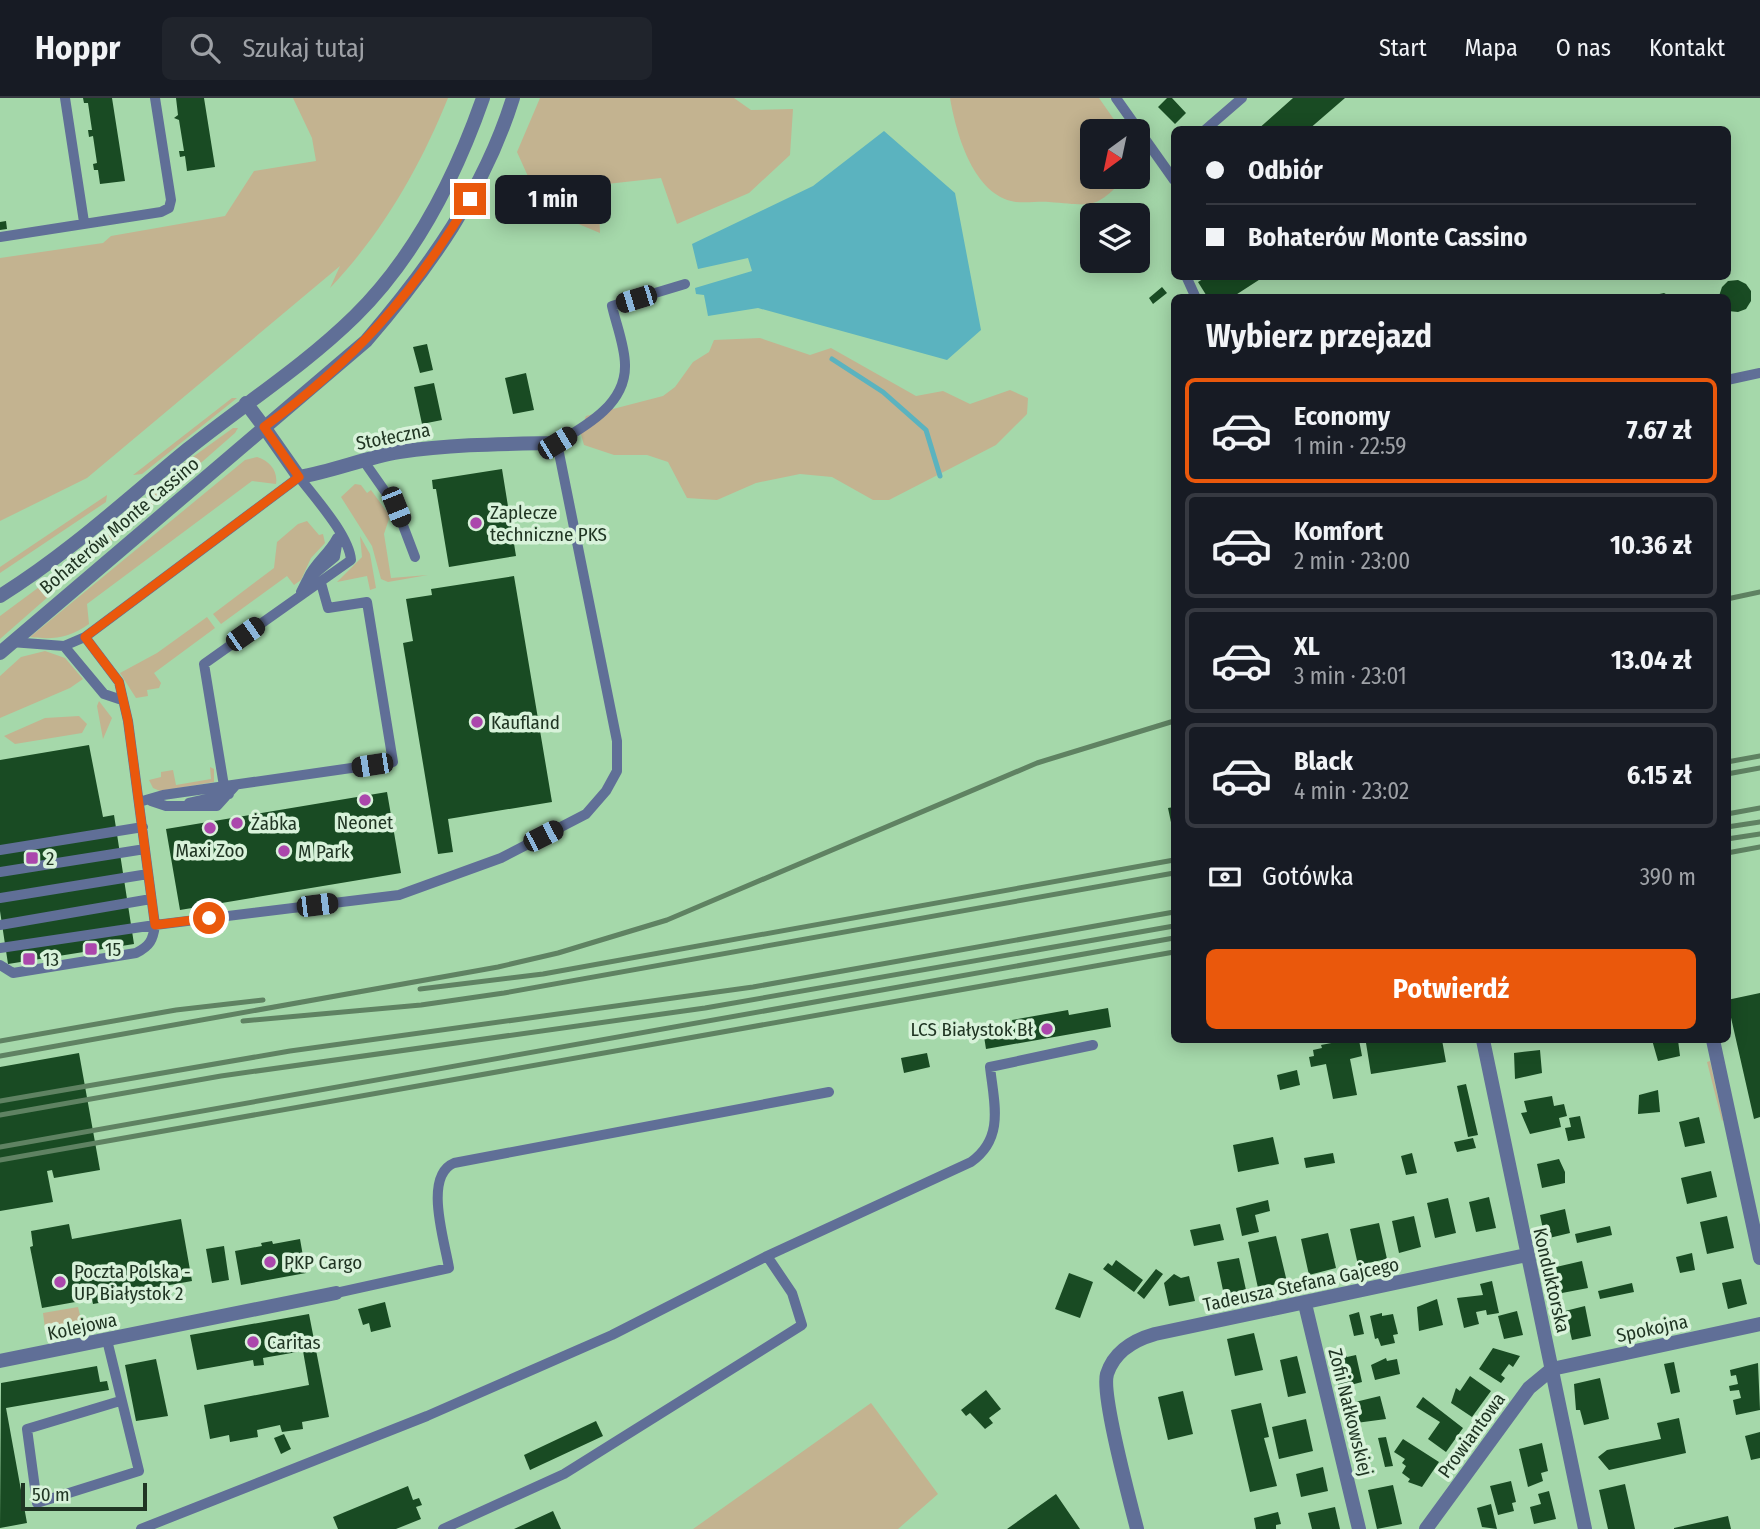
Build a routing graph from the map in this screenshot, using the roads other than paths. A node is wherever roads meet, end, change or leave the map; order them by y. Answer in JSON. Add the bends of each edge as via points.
{"nodes":[{"id":1,"x":65,"y":98,"type":"edge"},
{"id":2,"x":155,"y":98,"type":"edge"},
{"id":3,"x":483,"y":98,"type":"edge"},
{"id":4,"x":513,"y":98,"type":"edge"},
{"id":5,"x":1116,"y":98,"type":"edge"},
{"id":6,"x":1242,"y":98,"type":"edge"},
{"id":7,"x":1210,"y":126,"type":"edge"},
{"id":8,"x":1171,"y":158,"type":"edge"},
{"id":9,"x":1164,"y":164,"type":"junction"},
{"id":10,"x":1171,"y":175,"type":"edge"},
{"id":11,"x":84,"y":222,"type":"junction"},
{"id":12,"x":0,"y":237,"type":"edge"},
{"id":13,"x":685,"y":284,"type":"dead end"},
{"id":14,"x":1760,"y":373,"type":"edge"},
{"id":15,"x":1731,"y":379,"type":"edge"},
{"id":16,"x":246,"y":403,"type":"junction"},
{"id":17,"x":264,"y":427,"type":"junction"},
{"id":18,"x":557,"y":443,"type":"junction"},
{"id":19,"x":363,"y":460,"type":"junction"},
{"id":20,"x":299,"y":477,"type":"junction"},
{"id":21,"x":335,"y":527,"type":"junction"},
{"id":22,"x":415,"y":557,"type":"dead end"},
{"id":23,"x":321,"y":583,"type":"junction"},
{"id":24,"x":301,"y":592,"type":"junction"},
{"id":25,"x":0,"y":596,"type":"edge"},
{"id":26,"x":85,"y":637,"type":"junction"},
{"id":27,"x":64,"y":646,"type":"junction"},
{"id":28,"x":5,"y":648,"type":"edge"},
{"id":29,"x":122,"y":700,"type":"junction"},
{"id":30,"x":226,"y":790,"type":"junction"},
{"id":31,"x":151,"y":801,"type":"junction"},
{"id":32,"x":139,"y":802,"type":"junction"},
{"id":33,"x":143,"y":827,"type":"junction"},
{"id":34,"x":145,"y":849,"type":"junction"},
{"id":35,"x":0,"y":850,"type":"edge"},
{"id":36,"x":0,"y":872,"type":"edge"},
{"id":37,"x":148,"y":874,"type":"junction"},
{"id":38,"x":0,"y":898,"type":"edge"},
{"id":39,"x":151,"y":899,"type":"junction"},
{"id":40,"x":0,"y":925,"type":"edge"},
{"id":41,"x":155,"y":925,"type":"junction"},
{"id":42,"x":0,"y":948,"type":"edge"},
{"id":43,"x":0,"y":965,"type":"edge"},
{"id":44,"x":1484,"y":1043,"type":"edge"},
{"id":45,"x":1714,"y":1043,"type":"edge"},
{"id":46,"x":1093,"y":1045,"type":"dead end"},
{"id":47,"x":828,"y":1092,"type":"dead end"},
{"id":48,"x":1526,"y":1255,"type":"junction"},
{"id":49,"x":767,"y":1256,"type":"junction"},
{"id":50,"x":1760,"y":1258,"type":"edge"},
{"id":51,"x":336,"y":1293,"type":"joint"},
{"id":52,"x":1305,"y":1304,"type":"junction"},
{"id":53,"x":1760,"y":1324,"type":"edge"},
{"id":54,"x":107,"y":1340,"type":"junction"},
{"id":55,"x":0,"y":1362,"type":"edge"},
{"id":56,"x":1552,"y":1369,"type":"junction"},
{"id":57,"x":120,"y":1401,"type":"junction"},
{"id":58,"x":141,"y":1529,"type":"edge"},
{"id":59,"x":443,"y":1529,"type":"edge"},
{"id":60,"x":1136,"y":1529,"type":"edge"},
{"id":61,"x":1359,"y":1529,"type":"edge"},
{"id":62,"x":1426,"y":1529,"type":"edge"},
{"id":63,"x":1586,"y":1529,"type":"edge"}],
"edges":[{"from":1,"to":11,"type":"lane"},
{"from":2,"to":11,"type":"lane","via":[[169,208]]},
{"from":3,"to":16,"type":"street","name":"Bohaterów Monte Cassino","via":[[437,206],[405,257],[329,340]]},
{"from":4,"to":17,"type":"street","name":"Bohaterów Monte Cassino","via":[[470,199],[412,287],[329,377]]},
{"from":5,"to":9,"type":"lane"},
{"from":6,"to":7,"type":"lane"},
{"from":8,"to":9,"type":"lane"},
{"from":9,"to":10,"type":"lane"},
{"from":11,"to":12,"type":"lane"},
{"from":13,"to":18,"type":"lane","via":[[612,306],[625,365],[618,393],[594,421]]},
{"from":14,"to":15,"type":"lane"},
{"from":16,"to":17,"type":"street"},
{"from":16,"to":25,"type":"street","name":"Bohaterów Monte Cassino","via":[[107,518]]},
{"from":17,"to":20,"type":"street"},
{"from":17,"to":28,"type":"street","name":"Bohaterów Monte Cassino"},
{"from":18,"to":19,"type":"street","name":"Stołeczna","via":[[440,447]]},
{"from":18,"to":41,"type":"lane","via":[[617,741],[617,771],[606,791],[586,814],[501,858],[398,895]]},
{"from":19,"to":20,"type":"street","name":"Stołeczna"},
{"from":19,"to":22,"type":"lane","via":[[396,507]]},
{"from":20,"to":21,"type":"lane"},
{"from":20,"to":26,"type":"lane"},
{"from":21,"to":23,"type":"lane","via":[[351,560]]},
{"from":21,"to":24,"type":"lane","via":[[335,557],[307,580]]},
{"from":23,"to":24,"type":"lane"},
{"from":23,"to":30,"type":"lane","via":[[328,608],[367,602],[393,761]]},
{"from":24,"to":30,"type":"lane","via":[[204,664]]},
{"from":26,"to":27,"type":"lane"},
{"from":26,"to":29,"type":"lane","via":[[119,682]]},
{"from":27,"to":28,"type":"lane"},
{"from":27,"to":29,"type":"lane","via":[[104,694]]},
{"from":29,"to":32,"type":"lane"},
{"from":30,"to":31,"type":"lane","via":[[163,795]]},
{"from":30,"to":31,"type":"lane","via":[[185,804],[166,806]]},
{"from":31,"to":32,"type":"lane"},
{"from":32,"to":33,"type":"lane"},
{"from":33,"to":34,"type":"lane"},
{"from":33,"to":35,"type":"lane"},
{"from":34,"to":36,"type":"lane"},
{"from":34,"to":37,"type":"lane"},
{"from":37,"to":38,"type":"lane"},
{"from":37,"to":39,"type":"lane"},
{"from":39,"to":40,"type":"lane"},
{"from":39,"to":41,"type":"lane"},
{"from":41,"to":42,"type":"lane"},
{"from":41,"to":43,"type":"lane","via":[[153,940],[136,953],[13,972]]},
{"from":44,"to":48,"type":"street","name":"Konduktorska"},
{"from":45,"to":50,"type":"street"},
{"from":46,"to":49,"type":"lane","via":[[989,1067],[996,1125],[991,1141],[976,1158]]},
{"from":47,"to":51,"type":"lane","via":[[454,1163],[442,1174],[437,1189],[449,1268]]},
{"from":48,"to":52,"type":"street","name":"Tadeusza Stefana Gajcego"},
{"from":48,"to":56,"type":"street","name":"Konduktorska"},
{"from":49,"to":58,"type":"lane","via":[[612,1335],[427,1416]]},
{"from":49,"to":59,"type":"lane","via":[[792,1293],[802,1325],[564,1474]]},
{"from":51,"to":54,"type":"street","name":"Kolejowa"},
{"from":52,"to":60,"type":"street","name":"Tadeusza Stefana Gajcego","via":[[1142,1338],[1113,1361],[1106,1380]]},
{"from":52,"to":61,"type":"street","name":"Zofii Nałkowskiej"},
{"from":53,"to":56,"type":"street","name":"Spokojna"},
{"from":54,"to":55,"type":"street","name":"Kolejowa"},
{"from":54,"to":57,"type":"lane"},
{"from":56,"to":62,"type":"street","name":"Prowiantowa","via":[[1529,1388]]},
{"from":56,"to":63,"type":"street","name":"Konduktorska"},
{"from":57,"to":57,"type":"lane","via":[[139,1471],[37,1503],[27,1429]]}]}
